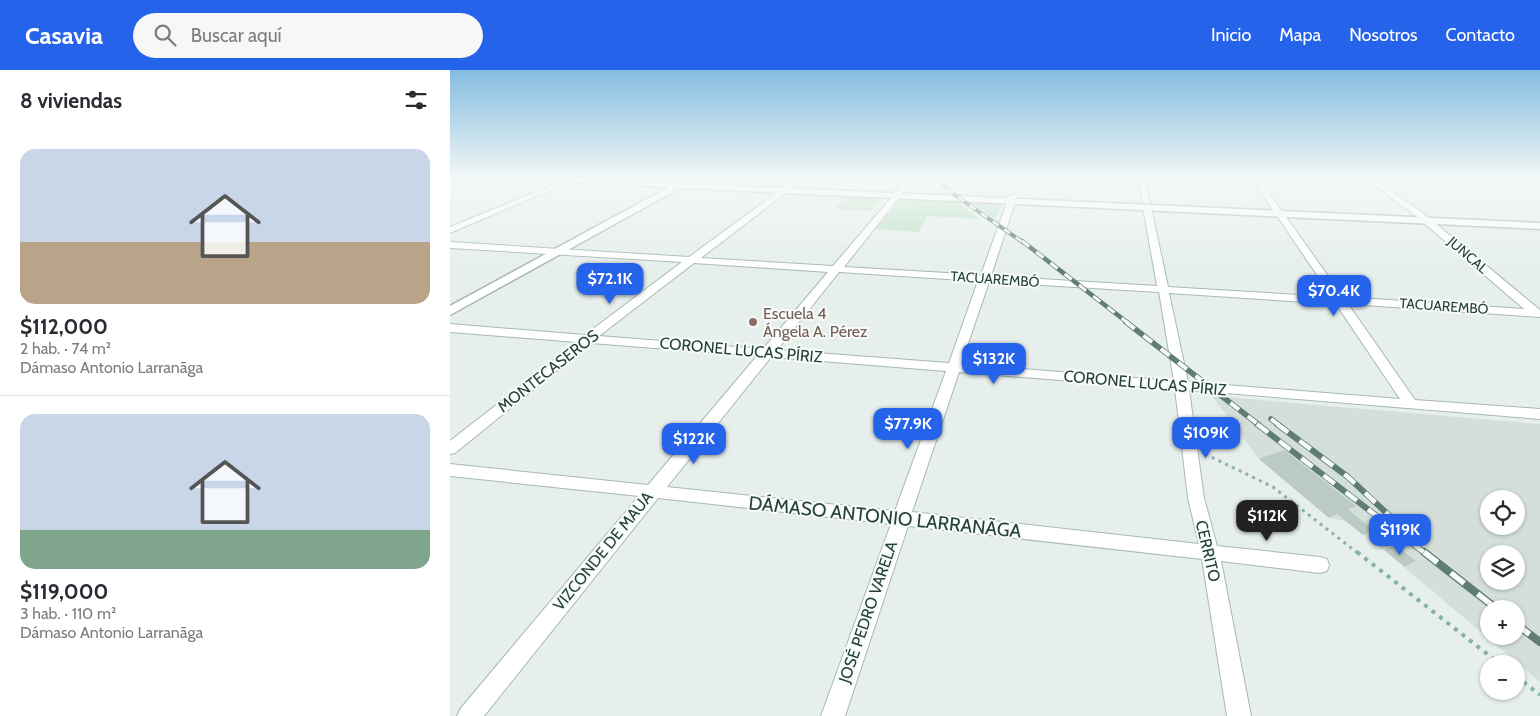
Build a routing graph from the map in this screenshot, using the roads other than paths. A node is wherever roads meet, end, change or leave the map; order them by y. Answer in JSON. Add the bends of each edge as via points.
{"nodes":[{"id":1,"x":499,"y":209,"type":"edge"},
{"id":2,"x":635,"y":209,"type":"edge"},
{"id":3,"x":758,"y":209,"type":"edge"},
{"id":4,"x":885,"y":209,"type":"edge"},
{"id":5,"x":1008,"y":209,"type":"edge"},
{"id":6,"x":1148,"y":209,"type":"edge"},
{"id":7,"x":1238,"y":209,"type":"edge"},
{"id":8,"x":1412,"y":209,"type":"edge"},
{"id":9,"x":1278,"y":211,"type":"junction"},
{"id":10,"x":1424,"y":218,"type":"junction"},
{"id":11,"x":1540,"y":220,"type":"edge"},
{"id":12,"x":1540,"y":226,"type":"edge"},
{"id":13,"x":450,"y":230,"type":"edge"},
{"id":14,"x":450,"y":244,"type":"edge"},
{"id":15,"x":558,"y":251,"type":"junction"},
{"id":16,"x":692,"y":259,"type":"junction"},
{"id":17,"x":835,"y":269,"type":"junction"},
{"id":18,"x":984,"y":278,"type":"junction"},
{"id":19,"x":1163,"y":289,"type":"junction"},
{"id":20,"x":1338,"y":299,"type":"junction"},
{"id":21,"x":450,"y":311,"type":"edge"},
{"id":22,"x":1538,"y":314,"type":"edge"},
{"id":23,"x":450,"y":328,"type":"edge"},
{"id":24,"x":589,"y":338,"type":"junction"},
{"id":25,"x":766,"y":352,"type":"junction"},
{"id":26,"x":954,"y":367,"type":"junction"},
{"id":27,"x":1181,"y":386,"type":"junction"},
{"id":28,"x":1411,"y":404,"type":"junction"},
{"id":29,"x":1540,"y":414,"type":"edge"},
{"id":30,"x":450,"y":449,"type":"edge"},
{"id":31,"x":450,"y":470,"type":"edge"},
{"id":32,"x":652,"y":492,"type":"junction"},
{"id":33,"x":901,"y":518,"type":"junction"},
{"id":34,"x":1210,"y":553,"type":"junction"},
{"id":35,"x":1320,"y":565,"type":"dead end"},
{"id":36,"x":468,"y":716,"type":"edge"},
{"id":37,"x":833,"y":716,"type":"edge"},
{"id":38,"x":1239,"y":716,"type":"edge"}],
"edges":[{"from":1,"to":13,"type":"street"},
{"from":2,"to":15,"type":"street"},
{"from":3,"to":16,"type":"street","name":"MONTECASEROS"},
{"from":4,"to":17,"type":"street","name":"VIZCONDE DE MAUA"},
{"from":5,"to":18,"type":"street","name":"JOSÉ PEDRO VARELA"},
{"from":6,"to":19,"type":"street","name":"CERRITO"},
{"from":7,"to":9,"type":"street"},
{"from":8,"to":10,"type":"street","name":"JUNCAL"},
{"from":9,"to":10,"type":"street"},
{"from":9,"to":20,"type":"street"},
{"from":10,"to":11,"type":"street"},
{"from":10,"to":12,"type":"street"},
{"from":10,"to":22,"type":"street","name":"JUNCAL"},
{"from":14,"to":15,"type":"street","name":"TACUAREMBÓ"},
{"from":15,"to":16,"type":"street","name":"TACUAREMBÓ"},
{"from":15,"to":21,"type":"street"},
{"from":16,"to":17,"type":"street","name":"TACUAREMBÓ"},
{"from":16,"to":24,"type":"street","name":"MONTECASEROS"},
{"from":17,"to":18,"type":"street","name":"TACUAREMBÓ"},
{"from":17,"to":25,"type":"street","name":"VIZCONDE DE MAUA"},
{"from":18,"to":19,"type":"street","name":"TACUAREMBÓ"},
{"from":18,"to":26,"type":"street","name":"JOSÉ PEDRO VARELA"},
{"from":19,"to":20,"type":"street","name":"TACUAREMBÓ"},
{"from":19,"to":27,"type":"street","name":"CERRITO"},
{"from":20,"to":22,"type":"street","name":"TACUAREMBÓ"},
{"from":20,"to":28,"type":"street"},
{"from":23,"to":24,"type":"street","name":"CORONEL LUCAS PÍRIZ"},
{"from":24,"to":25,"type":"street","name":"CORONEL LUCAS PÍRIZ"},
{"from":24,"to":30,"type":"street","name":"MONTECASEROS"},
{"from":25,"to":26,"type":"street","name":"CORONEL LUCAS PÍRIZ"},
{"from":25,"to":32,"type":"street","name":"VIZCONDE DE MAUA"},
{"from":26,"to":27,"type":"street","name":"CORONEL LUCAS PÍRIZ"},
{"from":26,"to":33,"type":"street","name":"JOSÉ PEDRO VARELA"},
{"from":27,"to":28,"type":"street","name":"CORONEL LUCAS PÍRIZ"},
{"from":27,"to":34,"type":"street","name":"CERRITO","via":[[1196,498]]},
{"from":28,"to":29,"type":"street","name":"CORONEL LUCAS PÍRIZ"},
{"from":31,"to":32,"type":"street","name":"DÁMASO ANTONIO LARRANÃGA"},
{"from":32,"to":33,"type":"street","name":"DÁMASO ANTONIO LARRANÃGA"},
{"from":32,"to":36,"type":"street","name":"VIZCONDE DE MAUA"},
{"from":33,"to":34,"type":"street","name":"DÁMASO ANTONIO LARRANÃGA"},
{"from":33,"to":37,"type":"street","name":"JOSÉ PEDRO VARELA"},
{"from":34,"to":35,"type":"street","name":"DÁMASO ANTONIO LARRANÃGA"},
{"from":34,"to":38,"type":"street","name":"CERRITO"}]}
